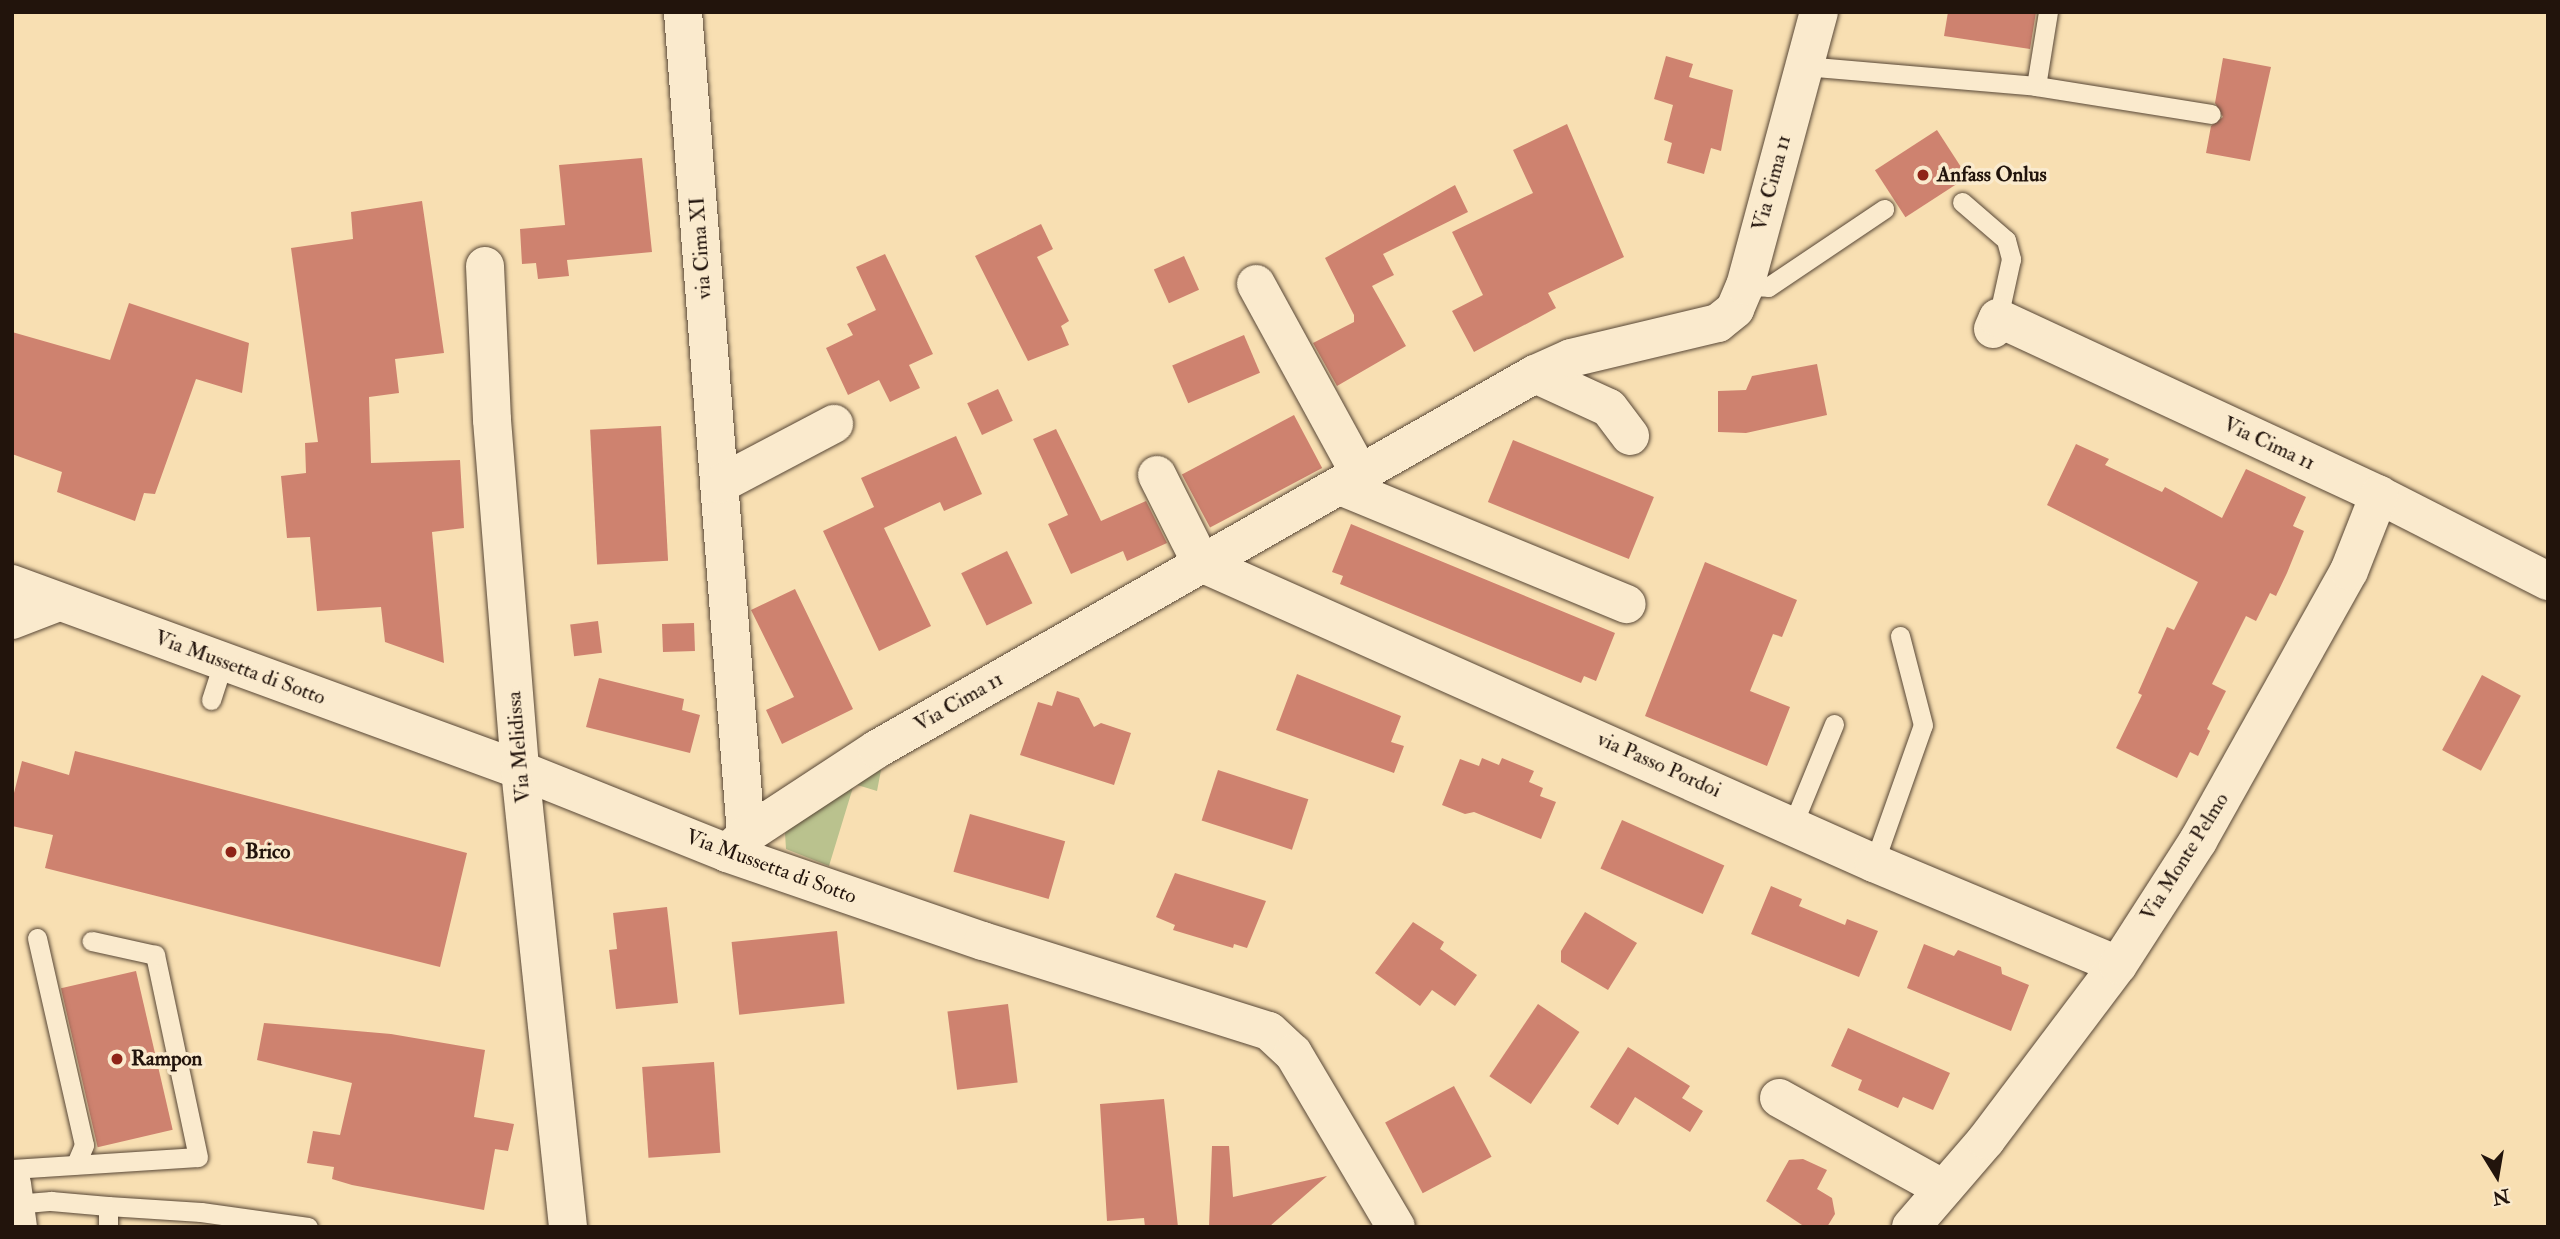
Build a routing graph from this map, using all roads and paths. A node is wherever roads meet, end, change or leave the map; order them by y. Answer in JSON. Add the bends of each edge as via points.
{"nodes":[{"id":1,"x":683,"y":12,"type":"edge"},
{"id":2,"x":1819,"y":12,"type":"edge"},
{"id":3,"x":2048,"y":12,"type":"edge"},
{"id":4,"x":1804,"y":66,"type":"junction"},
{"id":5,"x":2036,"y":86,"type":"junction"},
{"id":6,"x":2211,"y":114,"type":"dead end"},
{"id":7,"x":1962,"y":202,"type":"dead end"},
{"id":8,"x":1884,"y":209,"type":"dead end"},
{"id":9,"x":485,"y":266,"type":"dead end"},
{"id":10,"x":1256,"y":284,"type":"dead end"},
{"id":11,"x":1745,"y":286,"type":"junction"},
{"id":12,"x":1996,"y":324,"type":"joint"},
{"id":13,"x":1535,"y":374,"type":"junction"},
{"id":14,"x":834,"y":424,"type":"dead end"},
{"id":15,"x":1630,"y":436,"type":"dead end"},
{"id":16,"x":1157,"y":475,"type":"dead end"},
{"id":17,"x":1350,"y":480,"type":"junction"},
{"id":18,"x":720,"y":484,"type":"junction"},
{"id":19,"x":2379,"y":495,"type":"junction"},
{"id":20,"x":1201,"y":563,"type":"junction"},
{"id":21,"x":2548,"y":581,"type":"edge"},
{"id":22,"x":12,"y":584,"type":"edge"},
{"id":23,"x":59,"y":602,"type":"junction"},
{"id":24,"x":1627,"y":604,"type":"dead end"},
{"id":25,"x":12,"y":620,"type":"edge"},
{"id":26,"x":1900,"y":636,"type":"dead end"},
{"id":27,"x":223,"y":662,"type":"junction"},
{"id":28,"x":211,"y":699,"type":"dead end"},
{"id":29,"x":1834,"y":724,"type":"dead end"},
{"id":30,"x":520,"y":770,"type":"junction"},
{"id":31,"x":1793,"y":824,"type":"junction"},
{"id":32,"x":736,"y":844,"type":"junction"},
{"id":33,"x":1874,"y":863,"type":"junction"},
{"id":34,"x":37,"y":939,"type":"dead end"},
{"id":35,"x":92,"y":941,"type":"dead end"},
{"id":36,"x":2118,"y":965,"type":"junction"},
{"id":37,"x":1779,"y":1098,"type":"dead end"},
{"id":38,"x":76,"y":1164,"type":"junction"},
{"id":39,"x":1944,"y":1189,"type":"junction"},
{"id":40,"x":15,"y":1196,"type":"edge"},
{"id":41,"x":108,"y":1206,"type":"junction"},
{"id":42,"x":108,"y":1227,"type":"edge"},
{"id":43,"x":308,"y":1227,"type":"edge"},
{"id":44,"x":568,"y":1227,"type":"edge"},
{"id":45,"x":1396,"y":1227,"type":"edge"},
{"id":46,"x":1911,"y":1227,"type":"edge"}],
"edges":[{"from":1,"to":18,"type":"street","name":"via Cima XI"},
{"from":2,"to":4,"type":"street","name":"Via Cima 11"},
{"from":3,"to":5,"type":"lane"},
{"from":4,"to":5,"type":"lane"},
{"from":4,"to":11,"type":"street","name":"Via Cima 11"},
{"from":5,"to":6,"type":"lane"},
{"from":7,"to":12,"type":"lane","via":[[2006,240],[2011,259]]},
{"from":8,"to":11,"type":"lane","via":[[1769,288]]},
{"from":9,"to":30,"type":"street","name":"Via Melidissa"},
{"from":10,"to":17,"type":"street"},
{"from":11,"to":13,"type":"street","name":"Via Cima 11","via":[[1735,309],[1718,323],[1571,358]]},
{"from":12,"to":19,"type":"street","name":"Via Cima 11"},
{"from":13,"to":15,"type":"street","via":[[1609,408]]},
{"from":13,"to":17,"type":"street","name":"Via Cima 11"},
{"from":14,"to":18,"type":"street"},
{"from":16,"to":20,"type":"street"},
{"from":17,"to":20,"type":"street","name":"Via Cima 11"},
{"from":17,"to":24,"type":"street"},
{"from":18,"to":32,"type":"street","name":"via Cima XI"},
{"from":19,"to":21,"type":"street","name":"Via Cima 11"},
{"from":19,"to":36,"type":"street","name":"Via Monte Pelmo","via":[[2349,571],[2310,643],[2198,841]]},
{"from":20,"to":31,"type":"street","name":"via Passo Pordoi"},
{"from":20,"to":32,"type":"street","name":"Via Cima 11","via":[[877,750]]},
{"from":22,"to":23,"type":"street","name":"Via Mussetta di Sotto"},
{"from":23,"to":25,"type":"street"},
{"from":23,"to":27,"type":"street","name":"Via Mussetta di Sotto"},
{"from":26,"to":33,"type":"lane","via":[[1923,725]]},
{"from":27,"to":28,"type":"lane"},
{"from":27,"to":30,"type":"street","name":"Via Mussetta di Sotto"},
{"from":29,"to":31,"type":"lane"},
{"from":30,"to":32,"type":"street","name":"Via Mussetta di Sotto"},
{"from":30,"to":44,"type":"street","name":"Via Melidissa"},
{"from":31,"to":33,"type":"street","name":"via Passo Pordoi"},
{"from":32,"to":45,"type":"street","name":"Via Mussetta di Sotto","via":[[1018,953],[1269,1031],[1293,1053]]},
{"from":33,"to":36,"type":"street","name":"via Passo Pordoi"},
{"from":34,"to":38,"type":"lane","via":[[84,1145]]},
{"from":35,"to":38,"type":"lane","via":[[155,955],[198,1157]]},
{"from":36,"to":39,"type":"street","name":"Via Monte Pelmo"},
{"from":37,"to":39,"type":"street"},
{"from":38,"to":40,"type":"lane"},
{"from":39,"to":46,"type":"street","name":"Via Monte Pelmo"},
{"from":40,"to":41,"type":"lane"},
{"from":41,"to":42,"type":"lane"},
{"from":41,"to":43,"type":"lane","via":[[201,1212]]}]}
